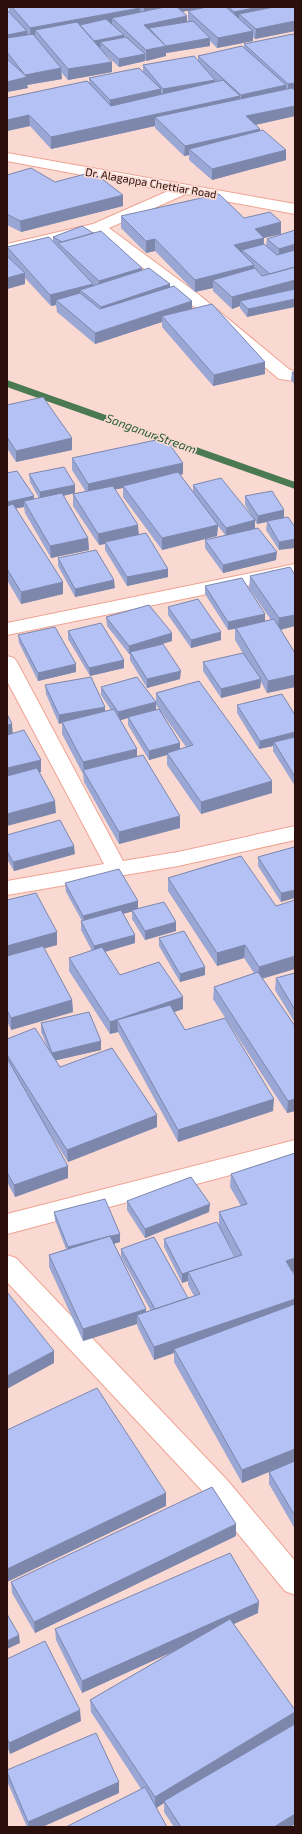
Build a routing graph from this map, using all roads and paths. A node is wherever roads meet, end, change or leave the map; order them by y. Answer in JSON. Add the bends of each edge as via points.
{"nodes":[{"id":1,"x":12,"y":7,"type":"edge"},
{"id":2,"x":7,"y":8,"type":"edge"},
{"id":3,"x":7,"y":157,"type":"edge"},
{"id":4,"x":185,"y":189,"type":"junction"},
{"id":5,"x":295,"y":209,"type":"edge"},
{"id":6,"x":98,"y":227,"type":"junction"},
{"id":7,"x":7,"y":250,"type":"edge"},
{"id":8,"x":295,"y":376,"type":"edge"},
{"id":9,"x":295,"y":570,"type":"edge"},
{"id":10,"x":7,"y":629,"type":"edge"},
{"id":11,"x":7,"y":662,"type":"edge"},
{"id":12,"x":295,"y":833,"type":"edge"},
{"id":13,"x":116,"y":869,"type":"junction"},
{"id":14,"x":7,"y":888,"type":"edge"},
{"id":15,"x":295,"y":1149,"type":"edge"},
{"id":16,"x":7,"y":1224,"type":"edge"},
{"id":17,"x":7,"y":1265,"type":"edge"},
{"id":18,"x":295,"y":1582,"type":"edge"}],
"edges":[{"from":1,"to":2,"type":"street"},
{"from":3,"to":4,"type":"street","name":"Dr. Alagappa Chettiar Road"},
{"from":4,"to":5,"type":"street","name":"Dr. Alagappa Chettiar Road"},
{"from":4,"to":6,"type":"street"},
{"from":6,"to":7,"type":"street"},
{"from":6,"to":8,"type":"street","via":[[192,297],[285,375]]},
{"from":9,"to":10,"type":"street"},
{"from":11,"to":13,"type":"street"},
{"from":12,"to":13,"type":"street","via":[[178,859]]},
{"from":13,"to":14,"type":"street"},
{"from":15,"to":16,"type":"street"},
{"from":17,"to":18,"type":"street","via":[[218,1489]]}]}
